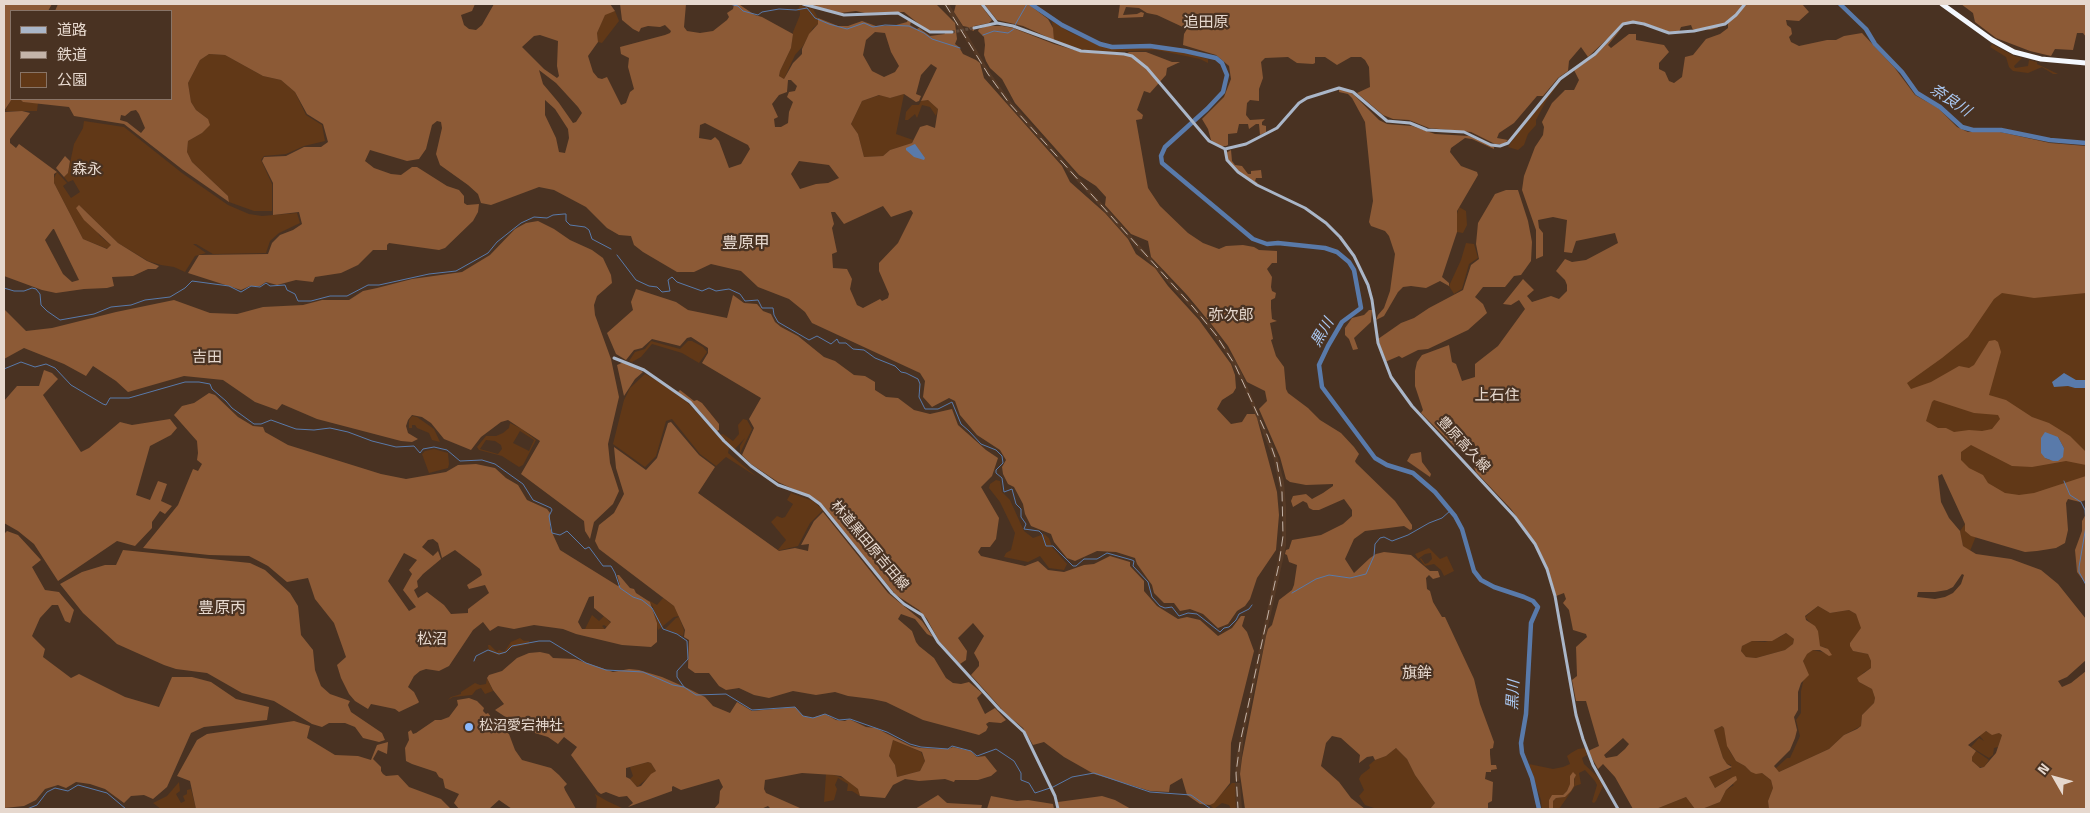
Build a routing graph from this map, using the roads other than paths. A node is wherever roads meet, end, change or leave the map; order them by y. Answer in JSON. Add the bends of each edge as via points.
{"nodes":[{"id":1,"x":802,"y":4,"type":"edge"},
{"id":2,"x":982,"y":4,"type":"edge"},
{"id":3,"x":1745,"y":4,"type":"edge"},
{"id":4,"x":1942,"y":4,"type":"edge"},
{"id":5,"x":997,"y":24,"type":"junction"},
{"id":6,"x":974,"y":28,"type":"tunnel mouth"},
{"id":7,"x":952,"y":32,"type":"tunnel mouth"},
{"id":8,"x":2086,"y":63,"type":"edge"},
{"id":9,"x":1225,"y":149,"type":"junction"},
{"id":10,"x":614,"y":358,"type":"dead end"},
{"id":11,"x":1058,"y":809,"type":"edge"},
{"id":12,"x":1618,"y":809,"type":"edge"}],
"edges":[{"from":1,"to":7,"type":"main road","via":[[844,14],[898,13],[932,33]]},
{"from":2,"to":5,"type":"main road"},
{"from":3,"to":9,"type":"main road","via":[[1724,24],[1694,31],[1669,32],[1639,23],[1624,24],[1595,54],[1560,79],[1505,145],[1491,144],[1464,132],[1427,130],[1410,122],[1387,121],[1353,92],[1339,88],[1307,98],[1276,128],[1246,144]]},
{"from":4,"to":8,"type":"highway","via":[[2014,52],[2041,59]]},
{"from":5,"to":6,"type":"main road"},
{"from":5,"to":9,"type":"main road","via":[[1013,26],[1081,51],[1132,56],[1147,68],[1208,141]]},
{"from":9,"to":12,"type":"main road","name":"豊原高久線","via":[[1226,160],[1238,172],[1256,185],[1305,208],[1340,237],[1354,256],[1368,285],[1378,343],[1394,382],[1412,406],[1515,517],[1535,544],[1553,590],[1583,739],[1593,765]]},
{"from":10,"to":11,"type":"main road","name":"林道黒田原吉田線","via":[[644,370],[690,402],[729,447],[751,466],[778,485],[809,496],[820,504],[892,593],[922,615],[942,646],[1024,732],[1055,796]]}]}
